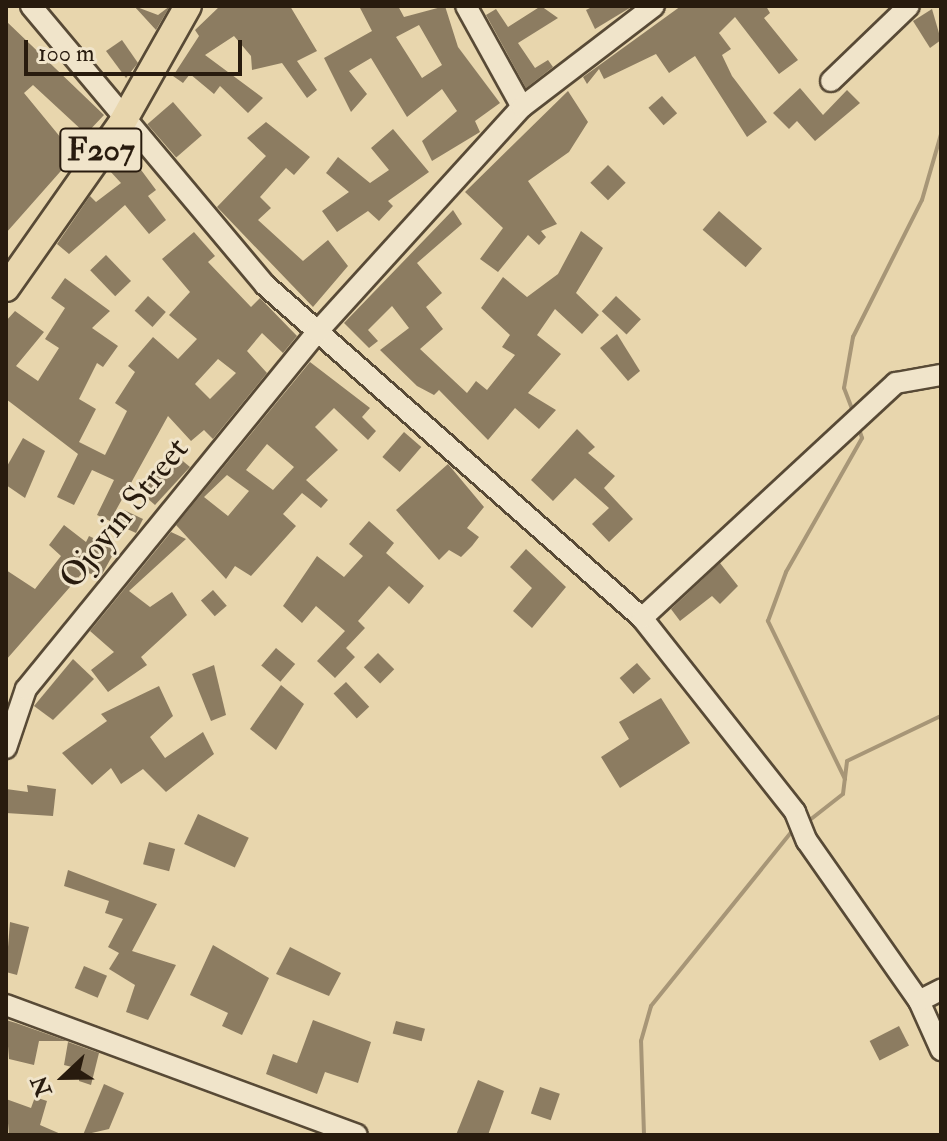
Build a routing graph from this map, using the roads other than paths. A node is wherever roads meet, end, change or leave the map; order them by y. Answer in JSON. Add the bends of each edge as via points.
{"nodes":[{"id":1,"x":31,"y":6,"type":"edge"},
{"id":2,"x":188,"y":6,"type":"edge"},
{"id":3,"x":466,"y":6,"type":"edge"},
{"id":4,"x":654,"y":6,"type":"edge"},
{"id":5,"x":909,"y":6,"type":"edge"},
{"id":6,"x":831,"y":81,"type":"dead end"},
{"id":7,"x":522,"y":107,"type":"junction"},
{"id":8,"x":122,"y":123,"type":"junction"},
{"id":9,"x":6,"y":288,"type":"edge"},
{"id":10,"x":317,"y":332,"type":"junction"},
{"id":11,"x":941,"y":375,"type":"edge"},
{"id":12,"x":642,"y":618,"type":"junction"},
{"id":13,"x":6,"y":748,"type":"edge"},
{"id":14,"x":941,"y":990,"type":"edge"},
{"id":15,"x":919,"y":1001,"type":"junction"},
{"id":16,"x":6,"y":1005,"type":"edge"},
{"id":17,"x":939,"y":1038,"type":"edge"},
{"id":18,"x":344,"y":1133,"type":"edge"}],
"edges":[{"from":1,"to":8,"type":"street"},
{"from":2,"to":8,"type":"main road","number":"F207"},
{"from":3,"to":7,"type":"street"},
{"from":4,"to":7,"type":"street","name":"Ojoyin Street"},
{"from":5,"to":6,"type":"street"},
{"from":7,"to":10,"type":"street","name":"Ojoyin Street"},
{"from":8,"to":9,"type":"main road","number":"F207"},
{"from":8,"to":10,"type":"street","via":[[265,285]]},
{"from":10,"to":12,"type":"street"},
{"from":10,"to":13,"type":"street","name":"Ojoyin Street","via":[[26,689]]},
{"from":11,"to":12,"type":"street","via":[[896,383],[845,424]]},
{"from":12,"to":15,"type":"street","via":[[795,812],[807,841]]},
{"from":14,"to":15,"type":"street"},
{"from":15,"to":17,"type":"street"},
{"from":16,"to":18,"type":"street"}]}
